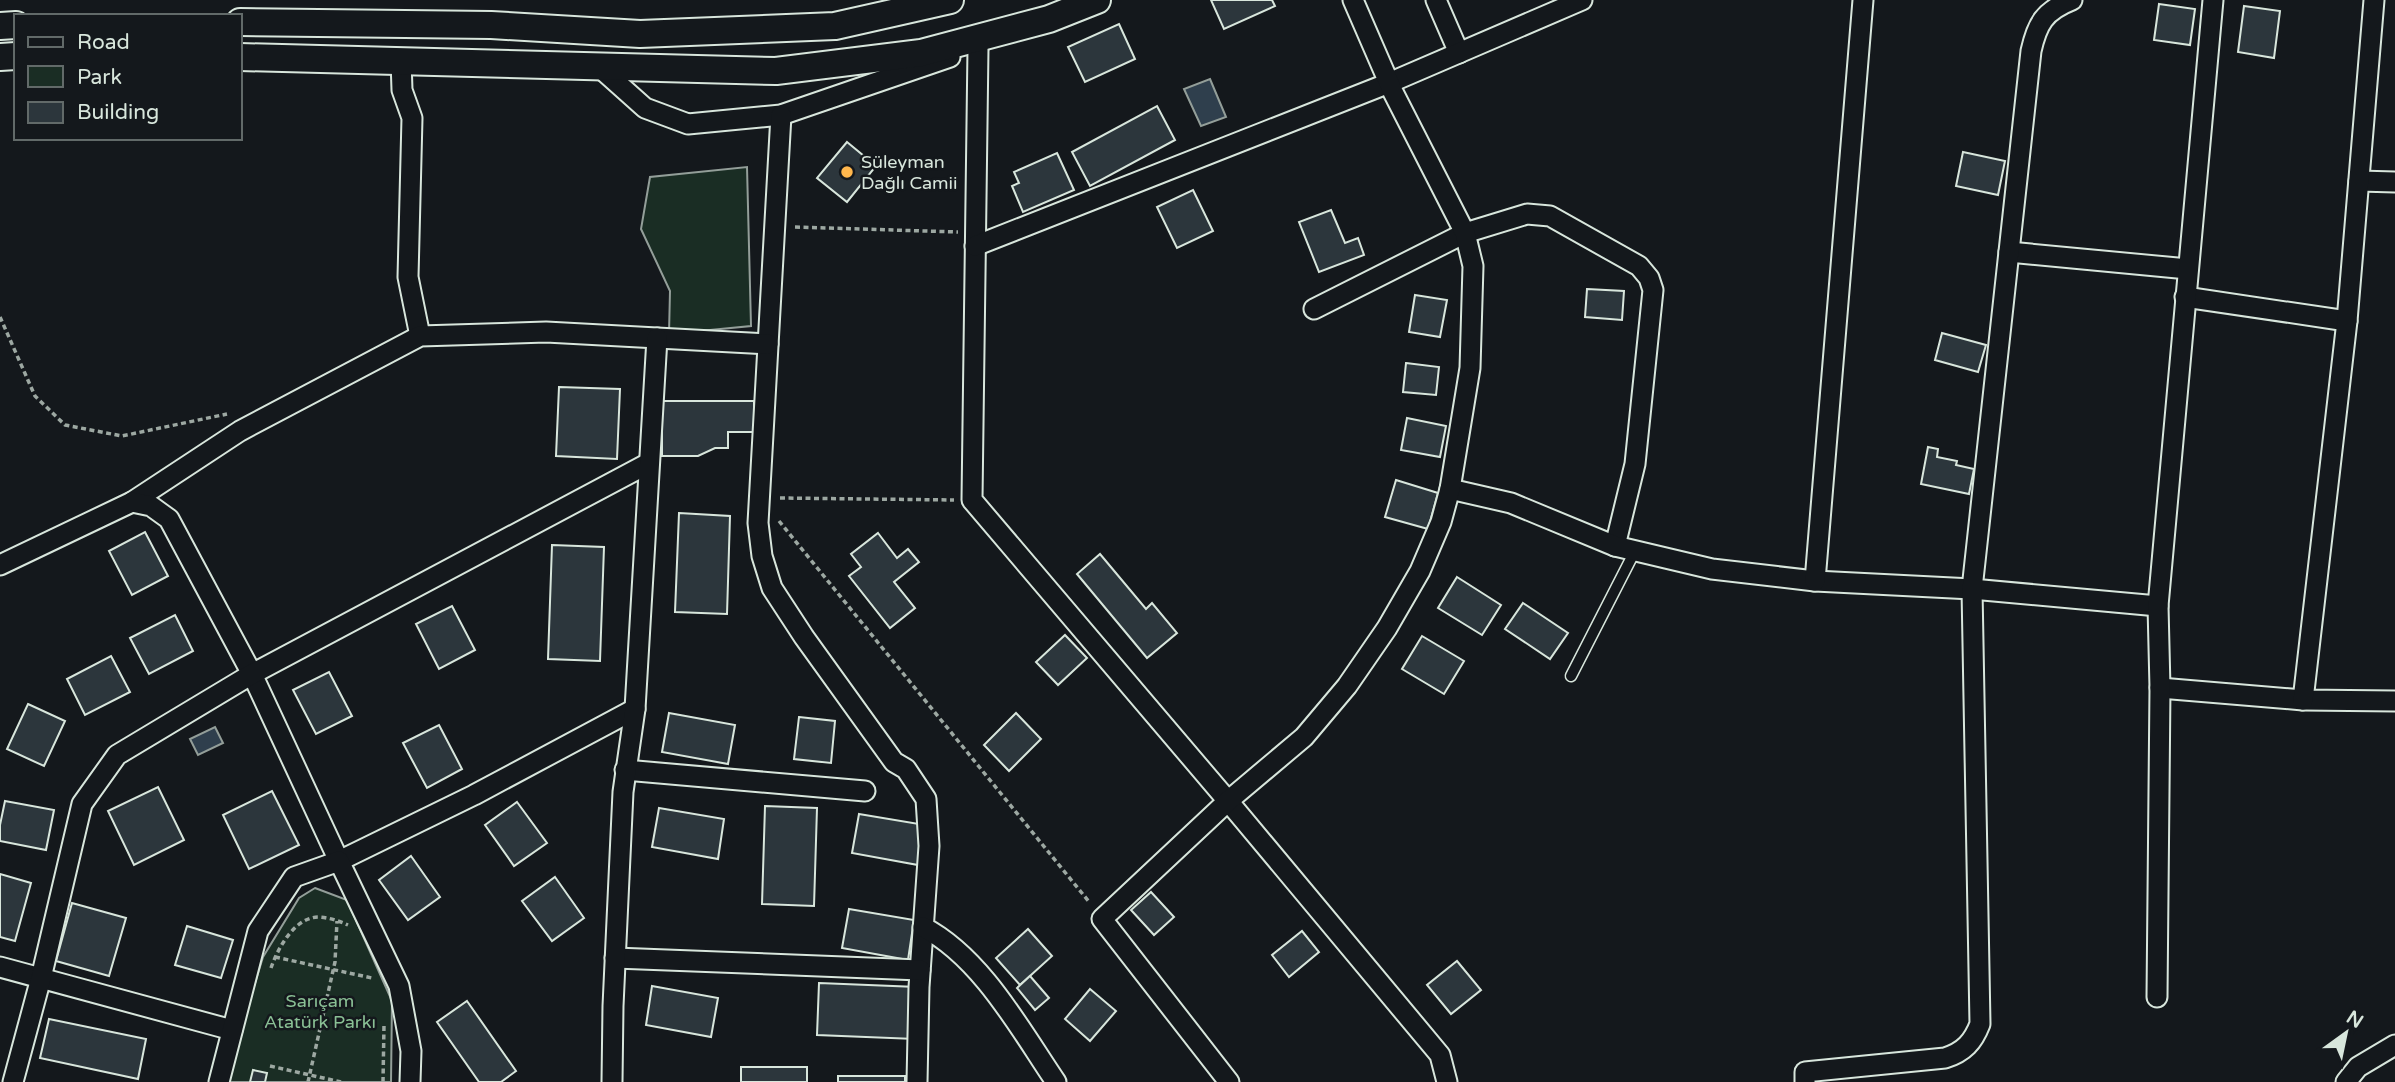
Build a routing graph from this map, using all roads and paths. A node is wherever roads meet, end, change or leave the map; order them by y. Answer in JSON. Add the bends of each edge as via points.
{"nodes":[{"id":1,"x":950,"y":0,"type":"edge"},
{"id":2,"x":1097,"y":0,"type":"edge"},
{"id":3,"x":1353,"y":0,"type":"edge"},
{"id":4,"x":1436,"y":0,"type":"edge"},
{"id":5,"x":1583,"y":0,"type":"edge"},
{"id":6,"x":1863,"y":0,"type":"edge"},
{"id":7,"x":2072,"y":0,"type":"edge"},
{"id":8,"x":2213,"y":0,"type":"edge"},
{"id":9,"x":2374,"y":0,"type":"edge"},
{"id":10,"x":1049,"y":19,"type":"junction"},
{"id":11,"x":242,"y":22,"type":"edge"},
{"id":12,"x":978,"y":47,"type":"junction"},
{"id":13,"x":1459,"y":53,"type":"junction"},
{"id":14,"x":242,"y":57,"type":"edge"},
{"id":15,"x":401,"y":60,"type":"junction"},
{"id":16,"x":598,"y":66,"type":"junction"},
{"id":17,"x":1389,"y":83,"type":"junction"},
{"id":18,"x":781,"y":115,"type":"junction"},
{"id":19,"x":2358,"y":181,"type":"junction"},
{"id":20,"x":2395,"y":182,"type":"edge"},
{"id":21,"x":775,"y":226,"type":"junction"},
{"id":22,"x":1465,"y":233,"type":"junction"},
{"id":23,"x":975,"y":239,"type":"junction"},
{"id":24,"x":2009,"y":252,"type":"junction"},
{"id":25,"x":2188,"y":269,"type":"junction"},
{"id":26,"x":2185,"y":297,"type":"junction"},
{"id":27,"x":1314,"y":309,"type":"dead end"},
{"id":28,"x":0,"y":317,"type":"edge"},
{"id":29,"x":2347,"y":321,"type":"junction"},
{"id":30,"x":420,"y":336,"type":"junction"},
{"id":31,"x":657,"y":338,"type":"junction"},
{"id":32,"x":768,"y":344,"type":"junction"},
{"id":33,"x":238,"y":412,"type":"dead end"},
{"id":34,"x":649,"y":463,"type":"junction"},
{"id":35,"x":1450,"y":489,"type":"junction"},
{"id":36,"x":760,"y":497,"type":"junction"},
{"id":37,"x":972,"y":500,"type":"junction"},
{"id":38,"x":132,"y":502,"type":"junction"},
{"id":39,"x":1615,"y":546,"type":"junction"},
{"id":40,"x":1635,"y":551,"type":"junction"},
{"id":41,"x":0,"y":565,"type":"edge"},
{"id":42,"x":1815,"y":581,"type":"junction"},
{"id":43,"x":1972,"y":589,"type":"junction"},
{"id":44,"x":2158,"y":606,"type":"junction"},
{"id":45,"x":252,"y":674,"type":"junction"},
{"id":46,"x":1571,"y":676,"type":"dead end"},
{"id":47,"x":2160,"y":688,"type":"junction"},
{"id":48,"x":2303,"y":701,"type":"junction"},
{"id":49,"x":2395,"y":701,"type":"edge"},
{"id":50,"x":635,"y":709,"type":"junction"},
{"id":51,"x":625,"y":770,"type":"junction"},
{"id":52,"x":865,"y":791,"type":"dead end"},
{"id":53,"x":1228,"y":801,"type":"junction"},
{"id":54,"x":339,"y":861,"type":"junction"},
{"id":55,"x":1102,"y":919,"type":"junction"},
{"id":56,"x":337,"y":921,"type":"junction"},
{"id":57,"x":923,"y":927,"type":"junction"},
{"id":58,"x":355,"y":933,"type":"dead end"},
{"id":59,"x":275,"y":957,"type":"junction"},
{"id":60,"x":615,"y":958,"type":"junction"},
{"id":61,"x":0,"y":967,"type":"edge"},
{"id":62,"x":333,"y":969,"type":"junction"},
{"id":63,"x":920,"y":970,"type":"junction"},
{"id":64,"x":41,"y":978,"type":"junction"},
{"id":65,"x":267,"y":979,"type":"dead end"},
{"id":66,"x":378,"y":979,"type":"dead end"},
{"id":67,"x":2157,"y":997,"type":"dead end"},
{"id":68,"x":384,"y":1024,"type":"dead end"},
{"id":69,"x":232,"y":1030,"type":"junction"},
{"id":70,"x":2395,"y":1045,"type":"edge"},
{"id":71,"x":270,"y":1066,"type":"dead end"},
{"id":72,"x":309,"y":1075,"type":"junction"},
{"id":73,"x":13,"y":1082,"type":"edge"},
{"id":74,"x":219,"y":1082,"type":"edge"},
{"id":75,"x":308,"y":1082,"type":"edge"},
{"id":76,"x":341,"y":1082,"type":"edge"},
{"id":77,"x":383,"y":1082,"type":"edge"},
{"id":78,"x":410,"y":1082,"type":"edge"},
{"id":79,"x":612,"y":1082,"type":"edge"},
{"id":80,"x":917,"y":1082,"type":"edge"},
{"id":81,"x":1056,"y":1082,"type":"edge"},
{"id":82,"x":1229,"y":1082,"type":"edge"},
{"id":83,"x":1447,"y":1082,"type":"edge"},
{"id":84,"x":1805,"y":1082,"type":"edge"},
{"id":85,"x":2346,"y":1082,"type":"edge"}],
"edges":[{"from":1,"to":11,"type":"main road","via":[[835,26],[640,34],[491,25]]},
{"from":2,"to":10,"type":"main road"},
{"from":3,"to":17,"type":"street"},
{"from":4,"to":13,"type":"street"},
{"from":5,"to":13,"type":"street"},
{"from":6,"to":42,"type":"street"},
{"from":7,"to":24,"type":"street","via":[[2045,16],[2036,30]]},
{"from":8,"to":25,"type":"street"},
{"from":9,"to":19,"type":"street"},
{"from":10,"to":12,"type":"street"},
{"from":10,"to":16,"type":"main road","via":[[921,52],[776,71]]},
{"from":12,"to":18,"type":"street"},
{"from":12,"to":23,"type":"street"},
{"from":13,"to":17,"type":"street"},
{"from":14,"to":15,"type":"main road"},
{"from":15,"to":16,"type":"main road"},
{"from":15,"to":30,"type":"street","via":[[402,90],[412,118],[408,277]]},
{"from":16,"to":18,"type":"street","via":[[645,107],[688,124]]},
{"from":17,"to":22,"type":"street"},
{"from":17,"to":23,"type":"street"},
{"from":18,"to":21,"type":"street"},
{"from":19,"to":20,"type":"street"},
{"from":19,"to":29,"type":"street"},
{"from":21,"to":23,"type":"path"},
{"from":21,"to":32,"type":"street"},
{"from":22,"to":27,"type":"street"},
{"from":22,"to":35,"type":"street","via":[[1473,266],[1470,368]]},
{"from":22,"to":39,"type":"street","via":[[1527,214],[1550,215],[1639,266],[1650,278],[1653,289],[1635,464]]},
{"from":23,"to":37,"type":"street"},
{"from":24,"to":25,"type":"street"},
{"from":24,"to":43,"type":"street"},
{"from":25,"to":26,"type":"street"},
{"from":26,"to":29,"type":"street"},
{"from":26,"to":44,"type":"street"},
{"from":28,"to":33,"type":"path","via":[[35,396],[65,425],[122,436]]},
{"from":29,"to":48,"type":"street"},
{"from":30,"to":31,"type":"street","via":[[546,332]]},
{"from":30,"to":38,"type":"street","via":[[240,431]]},
{"from":31,"to":32,"type":"street"},
{"from":31,"to":34,"type":"street"},
{"from":32,"to":36,"type":"street"},
{"from":34,"to":45,"type":"street"},
{"from":34,"to":50,"type":"street"},
{"from":35,"to":39,"type":"street","via":[[1511,503]]},
{"from":35,"to":53,"type":"street","via":[[1420,570],[1347,687],[1304,737]]},
{"from":36,"to":37,"type":"path"},
{"from":36,"to":55,"type":"path"},
{"from":36,"to":57,"type":"street","via":[[762,556],[772,588],[880,743],[894,762],[906,769],[926,799],[929,846]]},
{"from":37,"to":53,"type":"street"},
{"from":38,"to":41,"type":"street"},
{"from":38,"to":45,"type":"street","via":[[151,506],[169,519]]},
{"from":39,"to":40,"type":"street"},
{"from":40,"to":42,"type":"street","via":[[1712,569]]},
{"from":40,"to":46,"type":"lane"},
{"from":42,"to":43,"type":"street"},
{"from":43,"to":44,"type":"street"},
{"from":43,"to":84,"type":"street","via":[[1980,1024],[1970,1044],[1945,1058],[1805,1072]]},
{"from":44,"to":47,"type":"street"},
{"from":45,"to":54,"type":"street"},
{"from":45,"to":64,"type":"street","via":[[117,755],[82,804]]},
{"from":47,"to":48,"type":"street"},
{"from":47,"to":67,"type":"street"},
{"from":48,"to":49,"type":"street"},
{"from":50,"to":51,"type":"street"},
{"from":50,"to":54,"type":"street"},
{"from":51,"to":52,"type":"street"},
{"from":51,"to":60,"type":"street"},
{"from":53,"to":55,"type":"street"},
{"from":53,"to":83,"type":"street","via":[[1440,1055]]},
{"from":54,"to":69,"type":"street","via":[[294,877],[258,930]]},
{"from":54,"to":78,"type":"street","via":[[398,986],[411,1051]]},
{"from":55,"to":82,"type":"street"},
{"from":56,"to":58,"type":"path"},
{"from":56,"to":59,"type":"path","via":[[317,917],[302,923]]},
{"from":56,"to":62,"type":"path"},
{"from":57,"to":63,"type":"street"},
{"from":57,"to":81,"type":"street","via":[[943,937],[977,972]]},
{"from":59,"to":62,"type":"path"},
{"from":59,"to":65,"type":"path"},
{"from":60,"to":63,"type":"street"},
{"from":60,"to":79,"type":"street"},
{"from":61,"to":64,"type":"street"},
{"from":62,"to":66,"type":"path"},
{"from":62,"to":72,"type":"path"},
{"from":63,"to":80,"type":"street"},
{"from":64,"to":69,"type":"street"},
{"from":64,"to":73,"type":"street"},
{"from":68,"to":77,"type":"path"},
{"from":69,"to":74,"type":"street"},
{"from":70,"to":85,"type":"street","via":[[2358,1067]]},
{"from":71,"to":72,"type":"path"},
{"from":72,"to":75,"type":"path"},
{"from":72,"to":76,"type":"path"}]}
